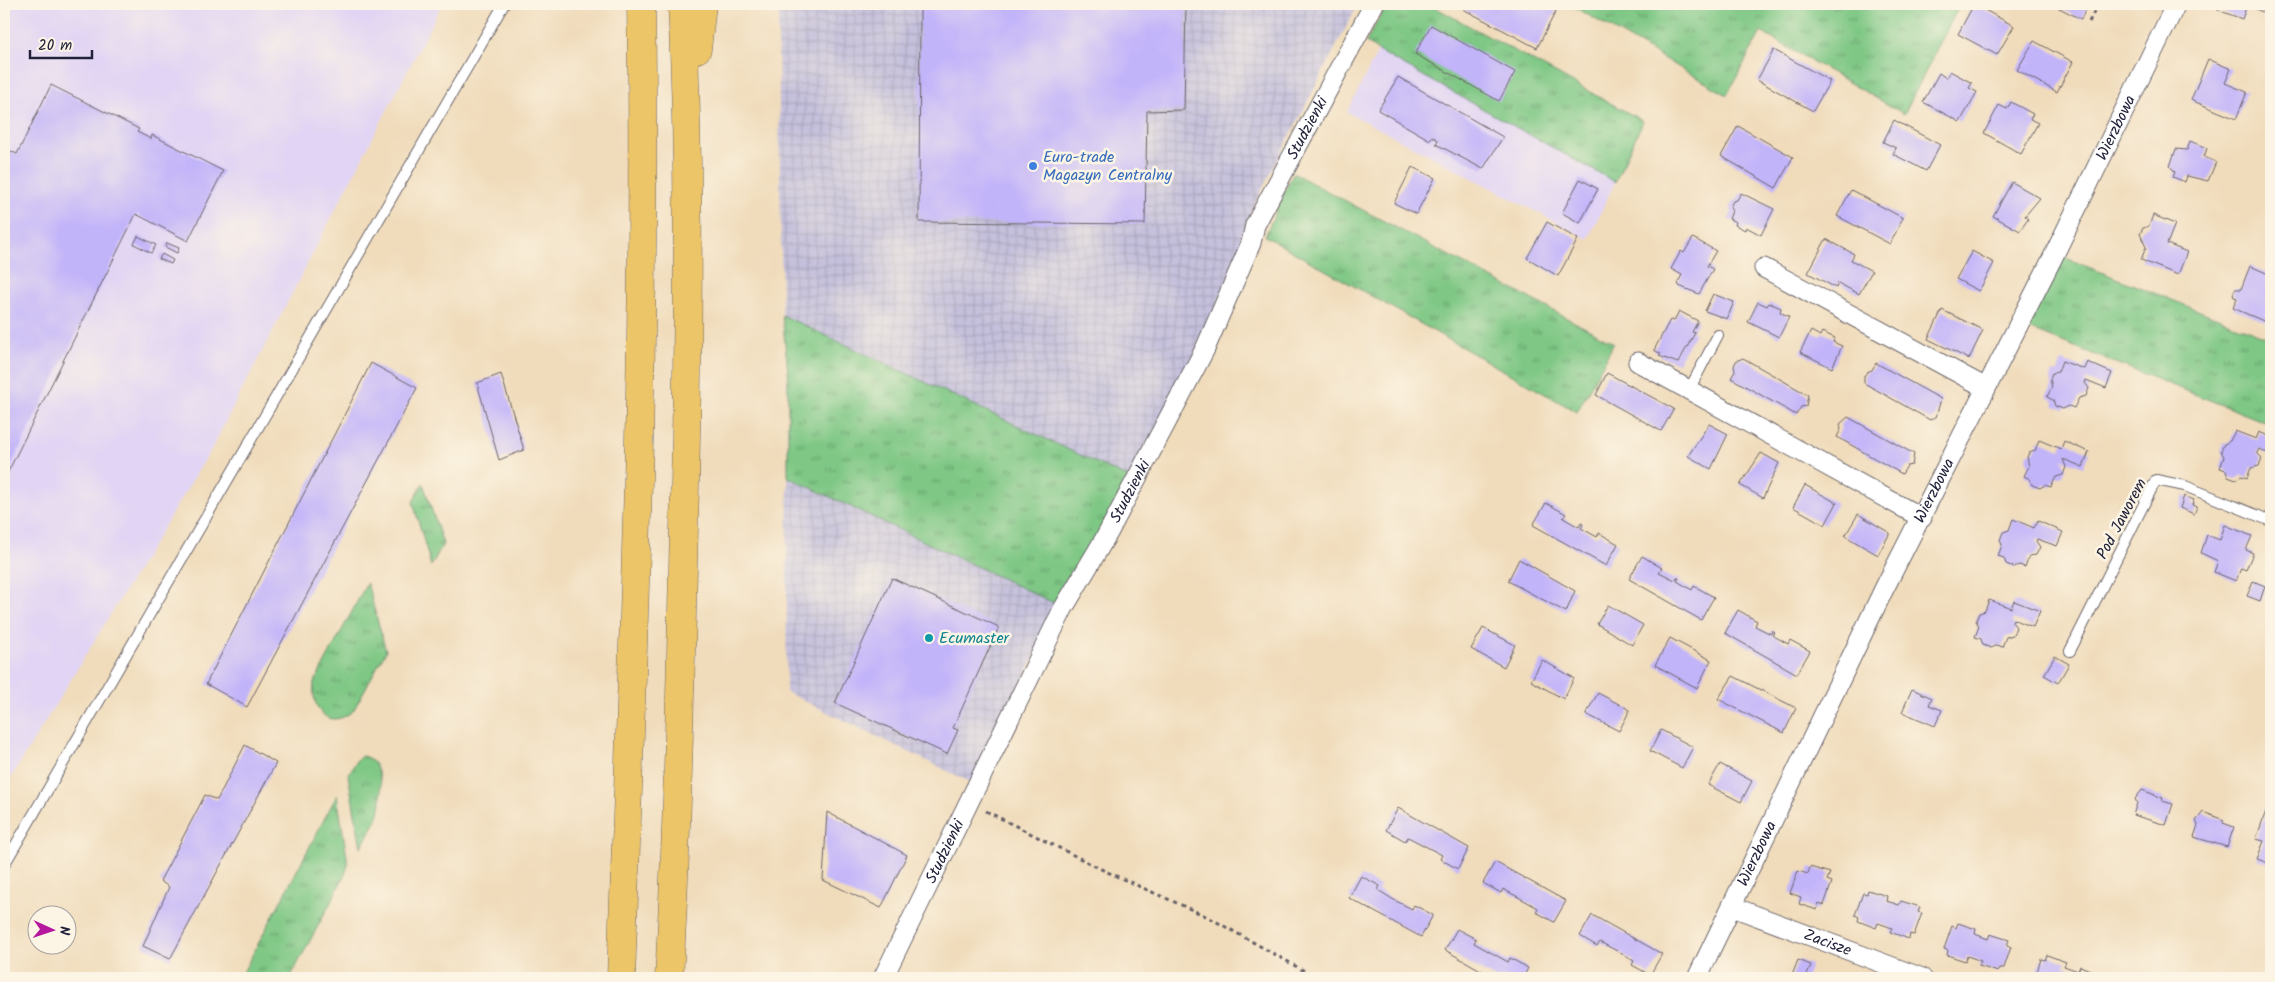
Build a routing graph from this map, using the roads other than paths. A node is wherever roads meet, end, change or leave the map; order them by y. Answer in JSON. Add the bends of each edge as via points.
{"nodes":[{"id":1,"x":504,"y":4,"type":"edge"},
{"id":2,"x":631,"y":4,"type":"edge"},
{"id":3,"x":641,"y":4,"type":"edge"},
{"id":4,"x":682,"y":4,"type":"edge"},
{"id":5,"x":702,"y":4,"type":"edge"},
{"id":6,"x":1374,"y":4,"type":"edge"},
{"id":7,"x":2176,"y":4,"type":"edge"},
{"id":8,"x":643,"y":105,"type":"junction"},
{"id":9,"x":688,"y":117,"type":"junction"},
{"id":10,"x":1764,"y":268,"type":"dead end"},
{"id":11,"x":1718,"y":335,"type":"dead end"},
{"id":12,"x":1638,"y":362,"type":"dead end"},
{"id":13,"x":1986,"y":388,"type":"junction"},
{"id":14,"x":1688,"y":390,"type":"junction"},
{"id":15,"x":1922,"y":518,"type":"junction"},
{"id":16,"x":2271,"y":521,"type":"edge"},
{"id":17,"x":2070,"y":651,"type":"dead end"},
{"id":18,"x":4,"y":865,"type":"edge"},
{"id":19,"x":1733,"y":907,"type":"junction"},
{"id":20,"x":621,"y":978,"type":"edge"},
{"id":21,"x":669,"y":978,"type":"edge"},
{"id":22,"x":884,"y":978,"type":"edge"},
{"id":23,"x":1697,"y":978,"type":"edge"},
{"id":24,"x":1922,"y":978,"type":"edge"}],
"edges":[{"from":1,"to":18,"type":"lane"},
{"from":2,"to":8,"type":"highway"},
{"from":3,"to":8,"type":"highway"},
{"from":4,"to":9,"type":"highway"},
{"from":5,"to":9,"type":"highway"},
{"from":6,"to":22,"type":"street","name":"Studzienki","via":[[1255,225],[1251,243],[1205,349],[1112,524],[1062,609]]},
{"from":7,"to":13,"type":"street","name":"Wierzbowa"},
{"from":8,"to":20,"type":"highway","via":[[635,563]]},
{"from":9,"to":21,"type":"highway","via":[[685,492],[676,850]]},
{"from":10,"to":13,"type":"street"},
{"from":11,"to":14,"type":"lane"},
{"from":12,"to":14,"type":"street"},
{"from":13,"to":15,"type":"street","name":"Wierzbowa"},
{"from":14,"to":15,"type":"street"},
{"from":15,"to":19,"type":"street","name":"Wierzbowa","via":[[1884,589]]},
{"from":16,"to":17,"type":"lane","name":"Pod Jaworem","via":[[2185,486],[2156,480]]},
{"from":19,"to":23,"type":"street","name":"Wierzbowa"},
{"from":19,"to":24,"type":"street","name":"Zacisze"}]}
